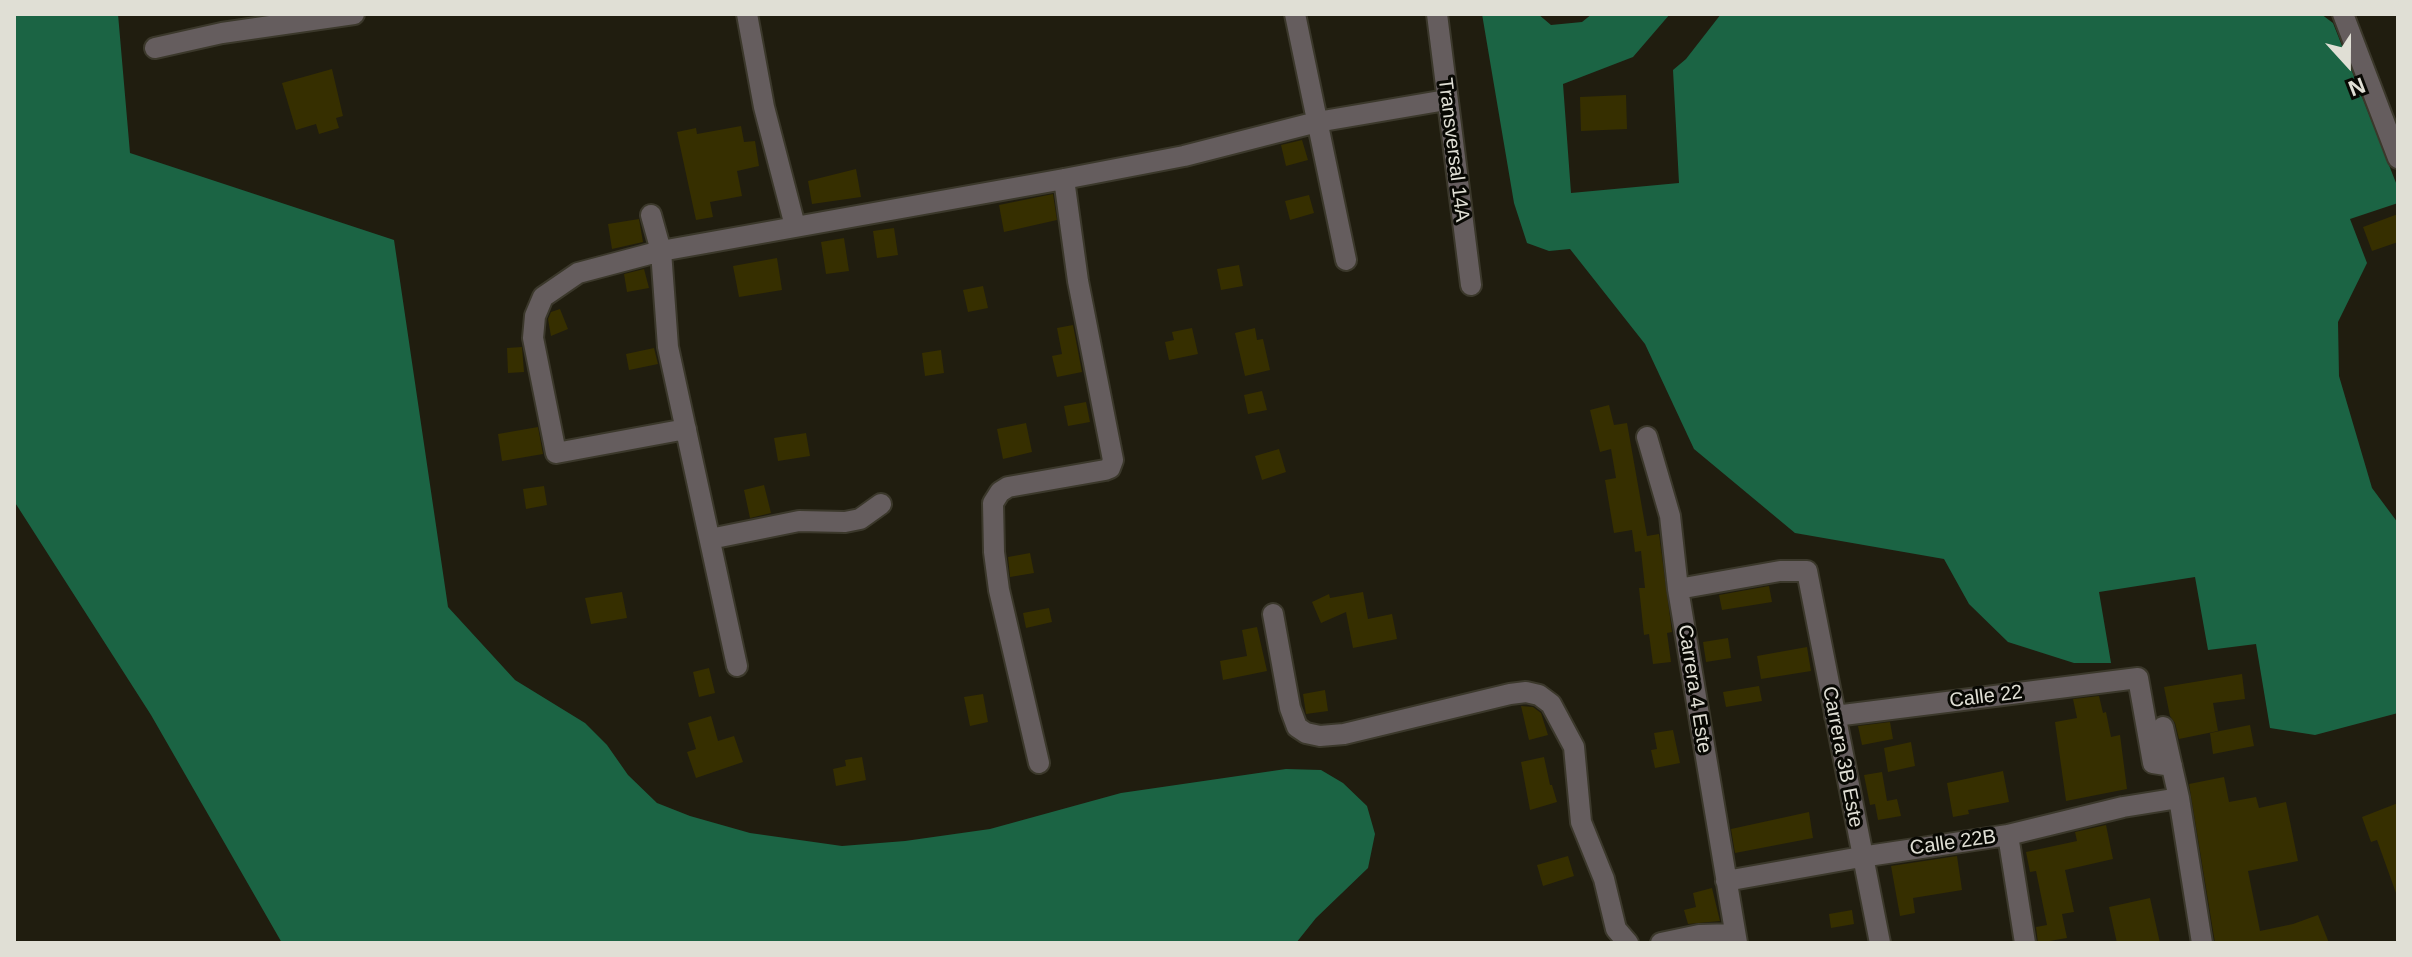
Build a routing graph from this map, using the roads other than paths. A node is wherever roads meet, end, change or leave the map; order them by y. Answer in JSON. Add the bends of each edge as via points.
{"nodes":[{"id":1,"x":350,"y":14,"type":"edge"},
{"id":2,"x":747,"y":14,"type":"edge"},
{"id":3,"x":1295,"y":14,"type":"edge"},
{"id":4,"x":1437,"y":14,"type":"edge"},
{"id":5,"x":2343,"y":14,"type":"edge"},
{"id":6,"x":220,"y":24,"type":"edge"},
{"id":7,"x":155,"y":48,"type":"dead end"},
{"id":8,"x":1446,"y":100,"type":"junction"},
{"id":9,"x":2390,"y":119,"type":"edge"},
{"id":10,"x":1317,"y":122,"type":"junction"},
{"id":11,"x":2398,"y":158,"type":"edge"},
{"id":12,"x":1064,"y":179,"type":"junction"},
{"id":13,"x":651,"y":215,"type":"dead end"},
{"id":14,"x":795,"y":226,"type":"junction"},
{"id":15,"x":661,"y":251,"type":"junction"},
{"id":16,"x":1346,"y":260,"type":"dead end"},
{"id":17,"x":1471,"y":285,"type":"dead end"},
{"id":18,"x":686,"y":429,"type":"junction"},
{"id":19,"x":1647,"y":437,"type":"dead end"},
{"id":20,"x":881,"y":504,"type":"dead end"},
{"id":21,"x":710,"y":539,"type":"junction"},
{"id":22,"x":1678,"y":589,"type":"junction"},
{"id":23,"x":1273,"y":614,"type":"dead end"},
{"id":24,"x":737,"y":666,"type":"dead end"},
{"id":25,"x":1835,"y":716,"type":"junction"},
{"id":26,"x":2163,"y":727,"type":"dead end"},
{"id":27,"x":1039,"y":763,"type":"dead end"},
{"id":28,"x":2172,"y":766,"type":"junction"},
{"id":29,"x":2161,"y":801,"type":"junction"},
{"id":30,"x":2008,"y":835,"type":"junction"},
{"id":31,"x":1861,"y":857,"type":"junction"},
{"id":32,"x":1726,"y":881,"type":"junction"},
{"id":33,"x":1736,"y":939,"type":"edge"},
{"id":34,"x":1628,"y":943,"type":"edge"},
{"id":35,"x":1661,"y":943,"type":"edge"},
{"id":36,"x":1880,"y":943,"type":"edge"},
{"id":37,"x":2025,"y":943,"type":"edge"},
{"id":38,"x":2202,"y":943,"type":"edge"}],
"edges":[{"from":1,"to":6,"type":"street"},
{"from":2,"to":14,"type":"street"},
{"from":3,"to":10,"type":"street"},
{"from":4,"to":8,"type":"street","name":"Transversal 14A"},
{"from":5,"to":9,"type":"street"},
{"from":6,"to":7,"type":"street"},
{"from":8,"to":10,"type":"street"},
{"from":8,"to":17,"type":"street","name":"Transversal 14A"},
{"from":9,"to":11,"type":"street"},
{"from":10,"to":12,"type":"street"},
{"from":10,"to":16,"type":"street"},
{"from":12,"to":14,"type":"street"},
{"from":12,"to":27,"type":"street","via":[[1113,460],[1105,470],[1008,487],[993,503],[999,590]]},
{"from":13,"to":15,"type":"street"},
{"from":14,"to":15,"type":"street"},
{"from":15,"to":18,"type":"street","via":[[668,347]]},
{"from":15,"to":18,"type":"street","via":[[578,273],[559,284],[543,297],[533,338],[556,453]]},
{"from":18,"to":21,"type":"street"},
{"from":19,"to":22,"type":"street","name":"Carrera 4 Este","via":[[1670,516]]},
{"from":20,"to":21,"type":"street","via":[[860,519],[799,521]]},
{"from":21,"to":24,"type":"street"},
{"from":22,"to":25,"type":"street","name":"Carrera 3B Este","via":[[1807,571]]},
{"from":22,"to":32,"type":"street","name":"Carrera 4 Este"},
{"from":23,"to":34,"type":"street","via":[[1290,708],[1297,727],[1306,733],[1344,734],[1526,692],[1551,704],[1574,747],[1581,822],[1604,879],[1616,929]]},
{"from":25,"to":28,"type":"street","name":"Calle 22","via":[[2138,678],[2153,763]]},
{"from":25,"to":31,"type":"street","name":"Carrera 3B Este"},
{"from":26,"to":28,"type":"street"},
{"from":28,"to":29,"type":"street"},
{"from":29,"to":30,"type":"street","name":"Calle 22B"},
{"from":29,"to":38,"type":"street"},
{"from":30,"to":31,"type":"street","name":"Calle 22B"},
{"from":30,"to":37,"type":"street"},
{"from":31,"to":32,"type":"street","name":"Calle 22B"},
{"from":31,"to":36,"type":"street","name":"Carrera 3B Este"},
{"from":32,"to":33,"type":"street","name":"Carrera 4 Este"},
{"from":33,"to":35,"type":"street","via":[[1699,935]]}]}
